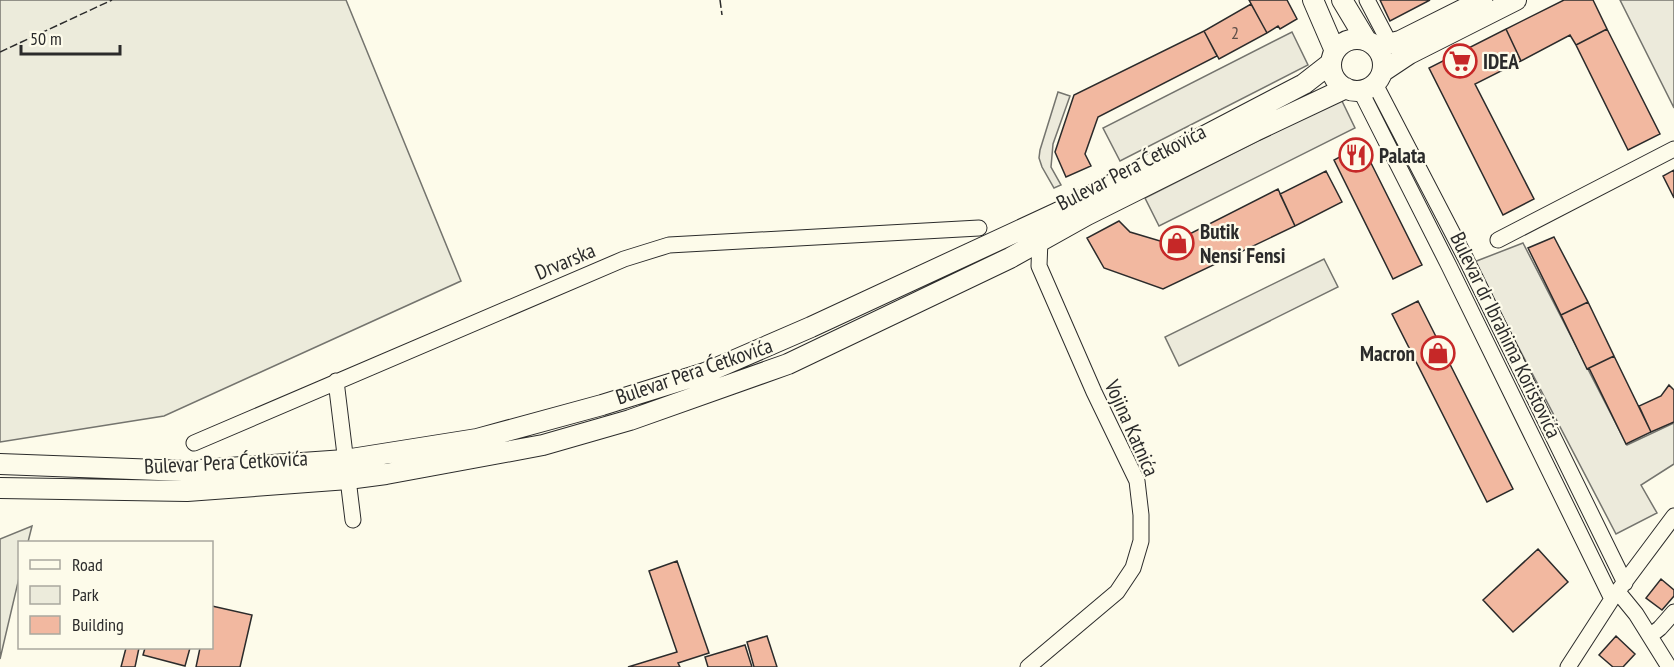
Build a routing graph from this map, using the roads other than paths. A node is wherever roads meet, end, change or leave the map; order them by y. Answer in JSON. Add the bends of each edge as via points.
{"nodes":[{"id":1,"x":1313,"y":0,"type":"edge"},
{"id":2,"x":1342,"y":0,"type":"edge"},
{"id":3,"x":1367,"y":0,"type":"edge"},
{"id":4,"x":1482,"y":0,"type":"edge"},
{"id":5,"x":1516,"y":0,"type":"edge"},
{"id":6,"x":1377,"y":44,"type":"junction"},
{"id":7,"x":1333,"y":57,"type":"junction"},
{"id":8,"x":1366,"y":84,"type":"junction"},
{"id":9,"x":1674,"y":148,"type":"edge"},
{"id":10,"x":1064,"y":219,"type":"junction"},
{"id":11,"x":979,"y":228,"type":"dead end"},
{"id":12,"x":1040,"y":240,"type":"junction"},
{"id":13,"x":1498,"y":240,"type":"dead end"},
{"id":14,"x":336,"y":381,"type":"junction"},
{"id":15,"x":194,"y":443,"type":"dead end"},
{"id":16,"x":0,"y":464,"type":"edge"},
{"id":17,"x":347,"y":469,"type":"junction"},
{"id":18,"x":0,"y":488,"type":"edge"},
{"id":19,"x":1674,"y":516,"type":"edge"},
{"id":20,"x":353,"y":520,"type":"dead end"},
{"id":21,"x":1618,"y":591,"type":"junction"},
{"id":22,"x":1674,"y":612,"type":"edge"},
{"id":23,"x":1650,"y":636,"type":"junction"},
{"id":24,"x":1028,"y":667,"type":"edge"},
{"id":25,"x":1568,"y":667,"type":"edge"},
{"id":26,"x":1669,"y":667,"type":"edge"}],
"edges":[{"from":1,"to":7,"type":"main road"},
{"from":2,"to":6,"type":"main road"},
{"from":3,"to":6,"type":"street"},
{"from":4,"to":6,"type":"main road","via":[[1424,30]]},
{"from":5,"to":8,"type":"main road","name":"Bulevar Pera Ćetkovića","via":[[1409,54]]},
{"from":6,"to":7,"type":"main road","via":[[1359,39],[1345,42]]},
{"from":6,"to":8,"type":"main road","via":[[1382,59]]},
{"from":7,"to":8,"type":"main road","via":[[1335,78]]},
{"from":7,"to":10,"type":"main road","name":"Bulevar Pera Ćetkovića","via":[[1304,84]]},
{"from":8,"to":10,"type":"main road","name":"Bulevar Pera Ćetkovića","via":[[1312,102]]},
{"from":8,"to":21,"type":"street","name":"Bulevar dr Ibrahima Koristovića","via":[[1449,266]]},
{"from":9,"to":13,"type":"street"},
{"from":10,"to":12,"type":"main road","name":"Bulevar Pera Ćetkovića"},
{"from":10,"to":17,"type":"main road","name":"Bulevar Pera Ćetkovića","via":[[705,373],[477,439]]},
{"from":11,"to":14,"type":"street","name":"Drvarska","via":[[669,245],[624,259]]},
{"from":12,"to":17,"type":"main road","name":"Bulevar Pera Ćetkovića","via":[[788,364],[630,420],[543,445],[386,474]]},
{"from":12,"to":24,"type":"street","name":"Vojina Katnića","via":[[1039,266],[1137,481],[1141,541],[1133,568],[1117,592]]},
{"from":14,"to":15,"type":"street","name":"Drvarska"},
{"from":14,"to":17,"type":"street"},
{"from":16,"to":17,"type":"main road","name":"Bulevar Pera Ćetkovića","via":[[185,471]]},
{"from":17,"to":18,"type":"main road","name":"Bulevar Pera Ćetkovića","via":[[187,491]]},
{"from":17,"to":20,"type":"street"},
{"from":19,"to":21,"type":"street"},
{"from":21,"to":23,"type":"street","name":"Bulevar dr Ibrahima Koristovića"},
{"from":21,"to":25,"type":"street"},
{"from":22,"to":23,"type":"street"},
{"from":23,"to":26,"type":"street","name":"Bulevar dr Ibrahima Koristovića"}]}
